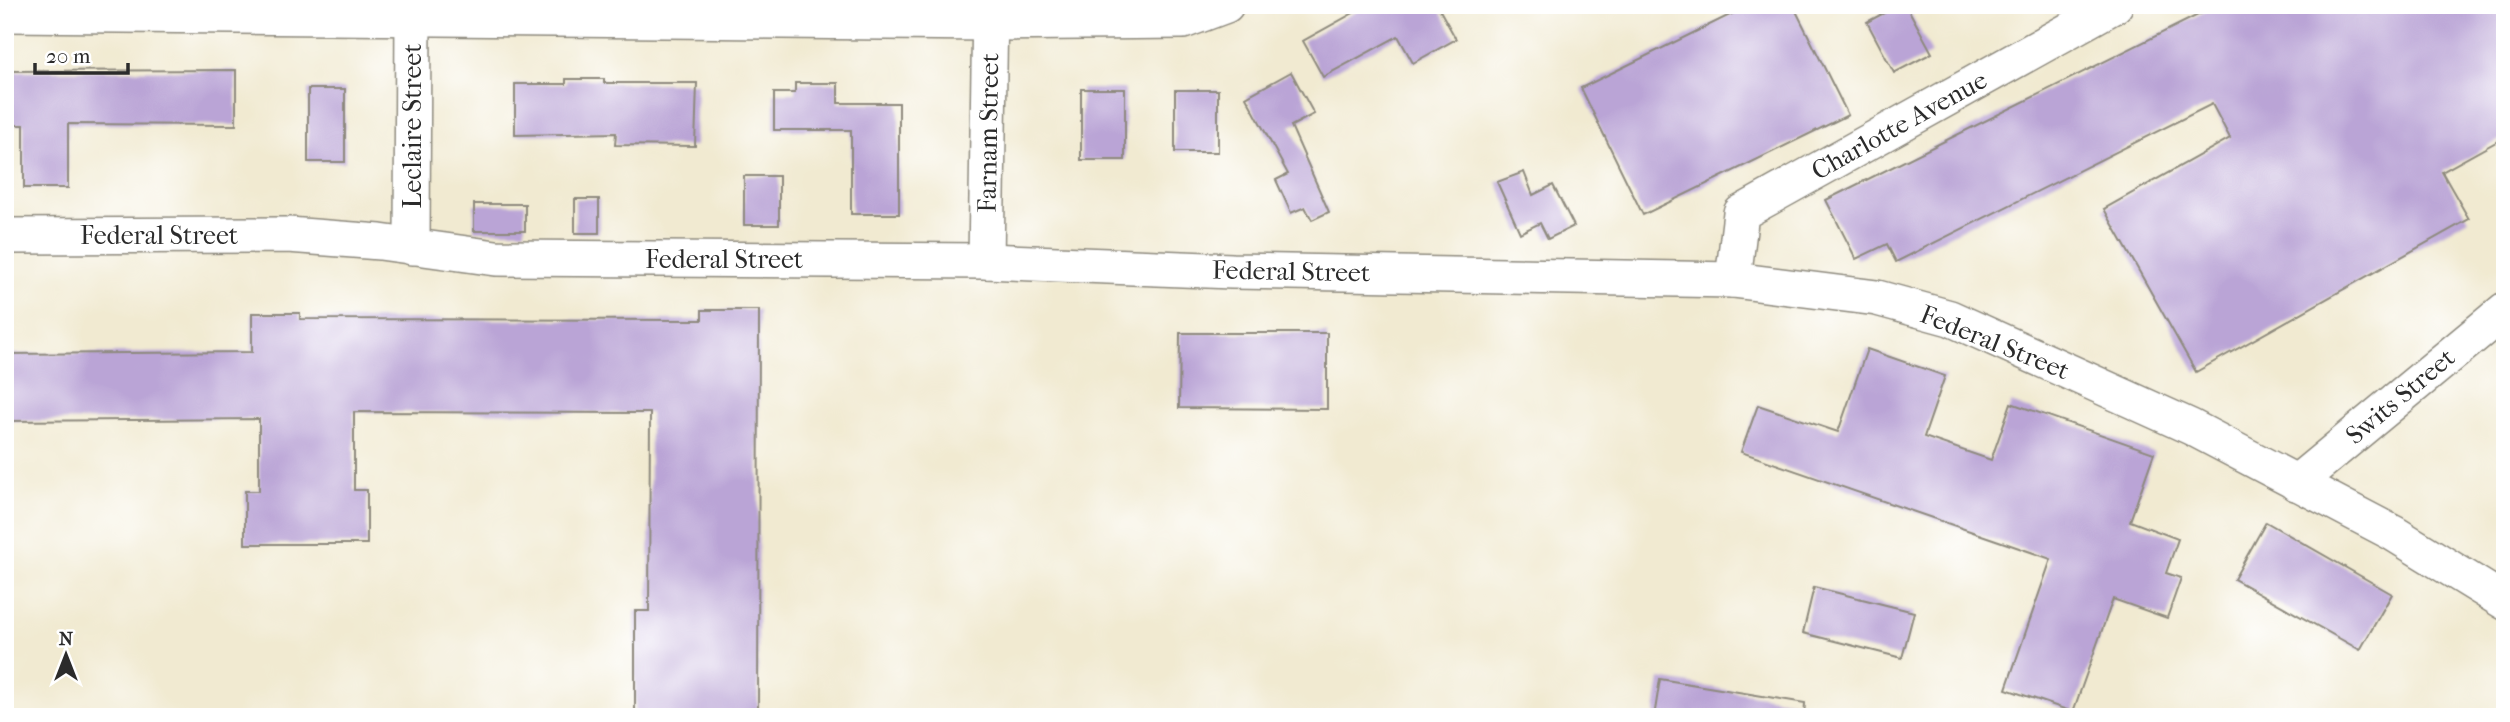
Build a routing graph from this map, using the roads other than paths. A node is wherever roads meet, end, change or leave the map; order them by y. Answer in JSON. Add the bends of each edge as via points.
{"nodes":[{"id":1,"x":1226,"y":5,"type":"edge"},
{"id":2,"x":2115,"y":5,"type":"edge"},
{"id":3,"x":413,"y":10,"type":"edge"},
{"id":4,"x":5,"y":14,"type":"edge"},
{"id":5,"x":990,"y":14,"type":"edge"},
{"id":6,"x":5,"y":236,"type":"edge"},
{"id":7,"x":412,"y":247,"type":"junction"},
{"id":8,"x":986,"y":261,"type":"junction"},
{"id":9,"x":1733,"y":280,"type":"junction"},
{"id":10,"x":2505,"y":310,"type":"edge"},
{"id":11,"x":2296,"y":482,"type":"junction"},
{"id":12,"x":2505,"y":602,"type":"edge"}],
"edges":[{"from":1,"to":5,"type":"street","via":[[1183,21]]},
{"from":2,"to":9,"type":"street","name":"Charlotte Avenue","via":[[1741,213]]},
{"from":3,"to":4,"type":"street"},
{"from":3,"to":5,"type":"street"},
{"from":3,"to":7,"type":"street","name":"Leclaire Street"},
{"from":5,"to":8,"type":"street","name":"Farnam Street"},
{"from":6,"to":7,"type":"street","name":"Federal Street","via":[[288,235]]},
{"from":7,"to":8,"type":"street","name":"Federal Street","via":[[496,258]]},
{"from":8,"to":9,"type":"street","name":"Federal Street","via":[[1232,271]]},
{"from":9,"to":11,"type":"street","name":"Federal Street","via":[[1877,298],[1950,318],[2192,427]]},
{"from":10,"to":11,"type":"street","name":"Swits Street"},
{"from":11,"to":12,"type":"street","name":"Federal Street","via":[[2393,533]]}]}
